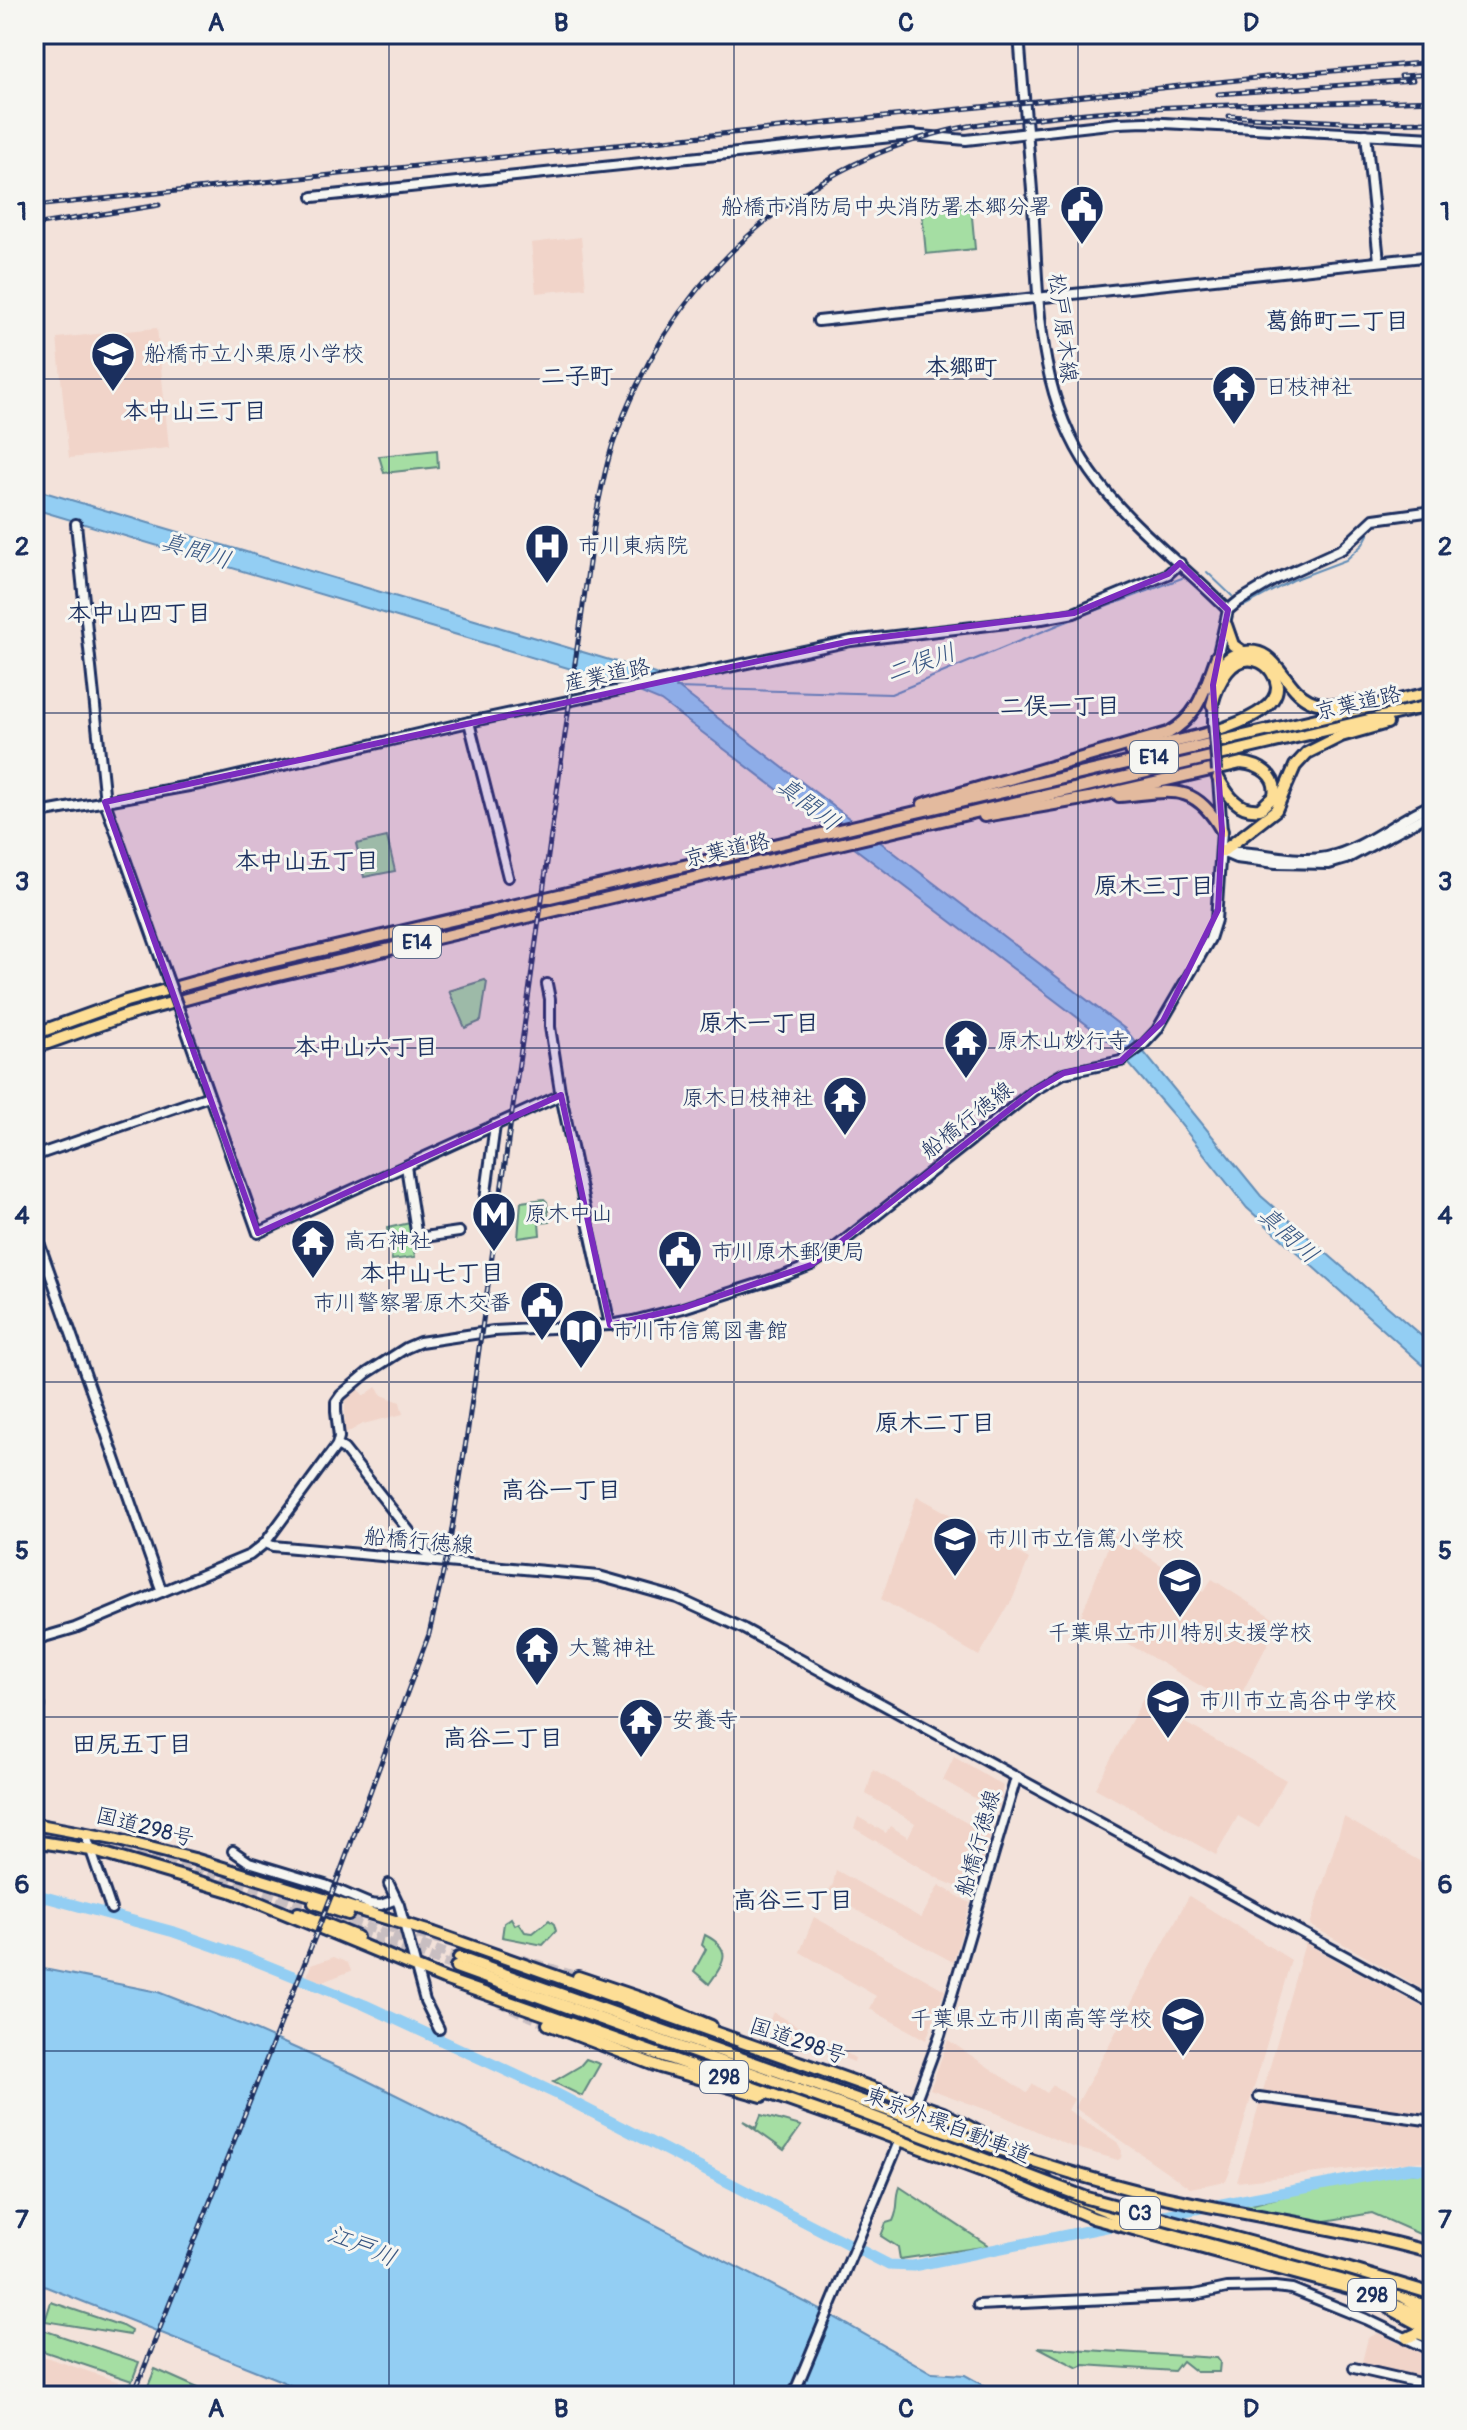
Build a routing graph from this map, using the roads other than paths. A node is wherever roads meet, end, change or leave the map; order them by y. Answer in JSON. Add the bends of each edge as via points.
{"nodes":[{"id":1,"x":1019,"y":34,"type":"edge"},
{"id":2,"x":1028,"y":132,"type":"junction"},
{"id":3,"x":1366,"y":134,"type":"junction"},
{"id":4,"x":1433,"y":138,"type":"edge"},
{"id":5,"x":313,"y":197,"type":"dead end"},
{"id":6,"x":1433,"y":256,"type":"edge"},
{"id":7,"x":1379,"y":261,"type":"junction"},
{"id":8,"x":1039,"y":297,"type":"junction"},
{"id":9,"x":818,"y":321,"type":"dead end"},
{"id":10,"x":1433,"y":511,"type":"edge"},
{"id":11,"x":76,"y":524,"type":"dead end"},
{"id":12,"x":1180,"y":563,"type":"junction"},
{"id":13,"x":1228,"y":610,"type":"junction"},
{"id":14,"x":1226,"y":625,"type":"junction"},
{"id":15,"x":1243,"y":652,"type":"junction"},
{"id":16,"x":1217,"y":656,"type":"junction"},
{"id":17,"x":1213,"y":685,"type":"junction"},
{"id":18,"x":1431,"y":692,"type":"edge"},
{"id":19,"x":1212,"y":705,"type":"junction"},
{"id":20,"x":1431,"y":706,"type":"edge"},
{"id":21,"x":469,"y":722,"type":"junction"},
{"id":22,"x":1218,"y":774,"type":"junction"},
{"id":23,"x":1020,"y":776,"type":"junction"},
{"id":24,"x":1089,"y":798,"type":"junction"},
{"id":25,"x":105,"y":802,"type":"junction"},
{"id":26,"x":1433,"y":804,"type":"edge"},
{"id":27,"x":1433,"y":812,"type":"edge"},
{"id":28,"x":34,"y":814,"type":"edge"},
{"id":29,"x":941,"y":820,"type":"junction"},
{"id":30,"x":874,"y":822,"type":"junction"},
{"id":31,"x":1222,"y":831,"type":"junction"},
{"id":32,"x":1222,"y":852,"type":"junction"},
{"id":33,"x":508,"y":877,"type":"dead end"},
{"id":34,"x":547,"y":984,"type":"dead end"},
{"id":35,"x":34,"y":1034,"type":"edge"},
{"id":36,"x":34,"y":1048,"type":"edge"},
{"id":37,"x":561,"y":1095,"type":"junction"},
{"id":38,"x":209,"y":1096,"type":"junction"},
{"id":39,"x":495,"y":1125,"type":"junction"},
{"id":40,"x":34,"y":1156,"type":"edge"},
{"id":41,"x":406,"y":1166,"type":"junction"},
{"id":42,"x":485,"y":1200,"type":"dead end"},
{"id":43,"x":34,"y":1228,"type":"edge"},
{"id":44,"x":459,"y":1232,"type":"dead end"},
{"id":45,"x":610,"y":1325,"type":"junction"},
{"id":46,"x":337,"y":1445,"type":"junction"},
{"id":47,"x":265,"y":1543,"type":"junction"},
{"id":48,"x":432,"y":1560,"type":"junction"},
{"id":49,"x":162,"y":1592,"type":"junction"},
{"id":50,"x":34,"y":1640,"type":"edge"},
{"id":51,"x":1016,"y":1778,"type":"junction"},
{"id":52,"x":34,"y":1824,"type":"edge"},
{"id":53,"x":85,"y":1833,"type":"junction"},
{"id":54,"x":34,"y":1841,"type":"edge"},
{"id":55,"x":91,"y":1850,"type":"junction"},
{"id":56,"x":233,"y":1851,"type":"dead end"},
{"id":57,"x":394,"y":1900,"type":"junction"},
{"id":58,"x":111,"y":1909,"type":"dead end"},
{"id":59,"x":399,"y":1910,"type":"junction"},
{"id":60,"x":403,"y":1926,"type":"junction"},
{"id":61,"x":457,"y":1962,"type":"tunnel mouth"},
{"id":62,"x":415,"y":1965,"type":"junction"},
{"id":63,"x":578,"y":1977,"type":"tunnel mouth"},
{"id":64,"x":1433,"y":2004,"type":"edge"},
{"id":65,"x":548,"y":2024,"type":"tunnel mouth"},
{"id":66,"x":439,"y":2029,"type":"dead end"},
{"id":67,"x":762,"y":2050,"type":"junction"},
{"id":68,"x":1259,"y":2097,"type":"dead end"},
{"id":69,"x":915,"y":2103,"type":"junction"},
{"id":70,"x":857,"y":2105,"type":"junction"},
{"id":71,"x":807,"y":2106,"type":"junction"},
{"id":72,"x":1433,"y":2121,"type":"edge"},
{"id":73,"x":900,"y":2140,"type":"junction"},
{"id":74,"x":1433,"y":2253,"type":"edge"},
{"id":75,"x":1308,"y":2278,"type":"junction"},
{"id":76,"x":1433,"y":2294,"type":"edge"},
{"id":77,"x":1402,"y":2296,"type":"junction"},
{"id":78,"x":978,"y":2305,"type":"dead end"},
{"id":79,"x":1433,"y":2305,"type":"edge"},
{"id":80,"x":1433,"y":2314,"type":"edge"},
{"id":81,"x":1433,"y":2321,"type":"edge"},
{"id":82,"x":1433,"y":2332,"type":"edge"},
{"id":83,"x":1407,"y":2338,"type":"junction"},
{"id":84,"x":1433,"y":2339,"type":"edge"},
{"id":85,"x":1433,"y":2351,"type":"edge"},
{"id":86,"x":1354,"y":2368,"type":"dead end"},
{"id":87,"x":1433,"y":2386,"type":"edge"},
{"id":88,"x":793,"y":2396,"type":"edge"}],
"edges":[{"from":1,"to":2,"type":"street","name":"松戸原木線"},
{"from":2,"to":3,"type":"street","via":[[1146,122]]},
{"from":2,"to":5,"type":"street","via":[[966,140],[911,135]]},
{"from":2,"to":8,"type":"street","name":"松戸原木線"},
{"from":3,"to":4,"type":"street"},
{"from":3,"to":7,"type":"street"},
{"from":6,"to":7,"type":"street"},
{"from":7,"to":8,"type":"street"},
{"from":8,"to":9,"type":"street"},
{"from":8,"to":12,"type":"street","name":"松戸原木線","via":[[1049,384],[1072,440],[1115,502]]},
{"from":10,"to":13,"type":"street","via":[[1374,519],[1342,549],[1264,585]]},
{"from":11,"to":25,"type":"street"},
{"from":12,"to":13,"type":"street","name":"松戸原木線"},
{"from":12,"to":21,"type":"street","name":"産業道路","via":[[1168,574],[1074,613],[870,638]]},
{"from":13,"to":14,"type":"street","name":"船橋行徳線"},
{"from":14,"to":15,"type":"highway","via":[[1233,645]]},
{"from":14,"to":16,"type":"street","name":"船橋行徳線"},
{"from":15,"to":17,"type":"highway","via":[[1226,660]]},
{"from":15,"to":18,"type":"highway","via":[[1270,657],[1303,697],[1321,704],[1351,705]]},
{"from":16,"to":17,"type":"street","name":"船橋行徳線"},
{"from":16,"to":23,"type":"highway","via":[[1196,710],[1179,727]]},
{"from":17,"to":19,"type":"street","name":"船橋行徳線"},
{"from":18,"to":30,"type":"highway","name":"京葉道路","number":"E14"},
{"from":19,"to":22,"type":"street","name":"船橋行徳線","bridge":true},
{"from":19,"to":23,"type":"highway","via":[[1223,676],[1239,662],[1263,663],[1276,680],[1271,703],[1241,723]]},
{"from":20,"to":29,"type":"highway","name":"京葉道路","number":"E14"},
{"from":20,"to":32,"type":"highway","via":[[1307,753],[1295,766],[1276,810]]},
{"from":21,"to":25,"type":"street","name":"産業道路","via":[[311,761]]},
{"from":21,"to":33,"type":"street"},
{"from":22,"to":24,"type":"highway","via":[[1245,809],[1260,809],[1274,796],[1268,773],[1241,763]]},
{"from":22,"to":31,"type":"street","name":"船橋行徳線"},
{"from":23,"to":30,"type":"highway"},
{"from":24,"to":29,"type":"highway"},
{"from":24,"to":31,"type":"highway","via":[[1183,793],[1201,801]]},
{"from":25,"to":28,"type":"street","name":"産業道路"},
{"from":25,"to":38,"type":"street","bridge":true},
{"from":26,"to":32,"type":"street","via":[[1327,857]]},
{"from":27,"to":32,"type":"street","via":[[1329,864],[1276,863]]},
{"from":29,"to":36,"type":"highway","name":"京葉道路","number":"E14","via":[[192,996]]},
{"from":30,"to":35,"type":"highway","name":"京葉道路","number":"E14","via":[[187,983]]},
{"from":31,"to":32,"type":"street","name":"船橋行徳線"},
{"from":32,"to":45,"type":"street","name":"船橋行徳線","via":[[1213,930],[1163,1021],[1141,1047],[1108,1065],[1064,1073],[1044,1083],[811,1265],[683,1308]]},
{"from":34,"to":37,"type":"street"},
{"from":37,"to":39,"type":"street"},
{"from":37,"to":45,"type":"street"},
{"from":38,"to":40,"type":"street"},
{"from":38,"to":41,"type":"street","via":[[258,1233]]},
{"from":39,"to":41,"type":"street"},
{"from":39,"to":42,"type":"street"},
{"from":41,"to":44,"type":"street","via":[[417,1238]]},
{"from":43,"to":49,"type":"street"},
{"from":45,"to":46,"type":"street","name":"船橋行徳線","via":[[494,1331],[406,1348],[359,1379],[336,1402]]},
{"from":46,"to":47,"type":"street"},
{"from":46,"to":48,"type":"street"},
{"from":47,"to":48,"type":"street","name":"船橋行徳線"},
{"from":47,"to":49,"type":"street","via":[[238,1561]]},
{"from":48,"to":51,"type":"street","name":"船橋行徳線","via":[[599,1576],[677,1598]]},
{"from":49,"to":50,"type":"street"},
{"from":51,"to":64,"type":"street"},
{"from":51,"to":69,"type":"street","name":"船橋行徳線","via":[[948,2011]]},
{"from":52,"to":53,"type":"highway","name":"国道298号","number":"298"},
{"from":53,"to":55,"type":"street"},
{"from":53,"to":60,"type":"highway","name":"国道298号","number":"298","via":[[194,1859],[323,1906]]},
{"from":54,"to":55,"type":"highway","name":"国道298号","number":"298"},
{"from":55,"to":58,"type":"street"},
{"from":55,"to":62,"type":"highway","name":"国道298号","number":"298","via":[[233,1892]]},
{"from":56,"to":57,"type":"street","via":[[342,1897],[381,1905]]},
{"from":57,"to":59,"type":"street"},
{"from":57,"to":59,"type":"street","via":[[389,1884]]},
{"from":59,"to":60,"type":"street"},
{"from":60,"to":62,"type":"street"},
{"from":60,"to":67,"type":"highway","name":"国道298号","number":"298"},
{"from":61,"to":70,"type":"highway","name":"東京外環自動車道","number":"C3"},
{"from":62,"to":66,"type":"street"},
{"from":62,"to":71,"type":"highway","name":"国道298号","number":"298"},
{"from":63,"to":67,"type":"highway","via":[[684,2014]]},
{"from":65,"to":71,"type":"highway","via":[[660,2067]]},
{"from":67,"to":69,"type":"highway","name":"国道298号","number":"298"},
{"from":68,"to":72,"type":"street"},
{"from":69,"to":73,"type":"street","name":"船橋行徳線"},
{"from":69,"to":77,"type":"highway","name":"国道298号","number":"298","via":[[966,2124],[1053,2185],[1095,2207]]},
{"from":70,"to":74,"type":"highway","name":"東京外環自動車道","number":"C3","bridge":true,"via":[[1097,2180]]},
{"from":70,"to":76,"type":"highway","name":"東京外環自動車道","number":"C3","bridge":true,"via":[[1087,2198]]},
{"from":71,"to":73,"type":"highway","name":"国道298号","number":"298"},
{"from":73,"to":75,"type":"highway","name":"国道298号","number":"298","via":[[1105,2222]]},
{"from":73,"to":88,"type":"street","name":"船橋行徳線"},
{"from":75,"to":81,"type":"highway","name":"国道298号","number":"298","via":[[1364,2292]]},
{"from":75,"to":82,"type":"highway","via":[[1381,2304]]},
{"from":77,"to":79,"type":"highway"},
{"from":77,"to":80,"type":"highway","name":"国道298号","number":"298"},
{"from":78,"to":83,"type":"street","via":[[1275,2287],[1308,2295]]},
{"from":83,"to":84,"type":"highway","via":[[1418,2333]]},
{"from":83,"to":85,"type":"street"},
{"from":86,"to":87,"type":"street"}]}
